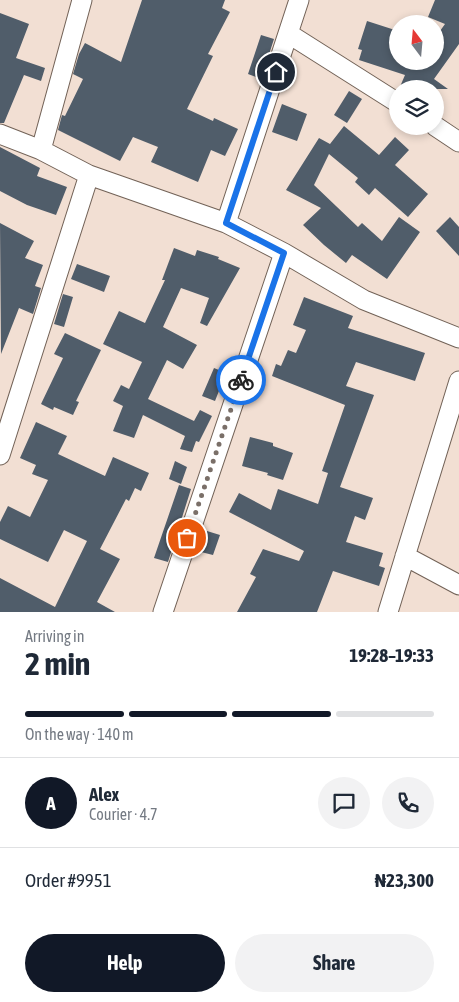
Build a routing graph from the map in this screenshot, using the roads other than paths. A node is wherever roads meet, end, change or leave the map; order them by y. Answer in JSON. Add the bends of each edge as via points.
{"nodes":[{"id":1,"x":82,"y":0,"type":"edge"},
{"id":2,"x":299,"y":0,"type":"edge"},
{"id":3,"x":289,"y":34,"type":"junction"},
{"id":4,"x":389,"y":97,"type":"edge"},
{"id":5,"x":444,"y":132,"type":"edge"},
{"id":6,"x":0,"y":134,"type":"edge"},
{"id":7,"x":459,"y":142,"type":"edge"},
{"id":8,"x":41,"y":150,"type":"junction"},
{"id":9,"x":90,"y":175,"type":"junction"},
{"id":10,"x":226,"y":223,"type":"junction"},
{"id":11,"x":284,"y":253,"type":"junction"},
{"id":12,"x":459,"y":338,"type":"edge"},
{"id":13,"x":459,"y":381,"type":"edge"},
{"id":14,"x":0,"y":455,"type":"edge"},
{"id":15,"x":405,"y":556,"type":"junction"},
{"id":16,"x":459,"y":585,"type":"edge"},
{"id":17,"x":163,"y":612,"type":"edge"},
{"id":18,"x":388,"y":612,"type":"edge"}],
"edges":[{"from":1,"to":8,"type":"street"},
{"from":2,"to":3,"type":"street"},
{"from":3,"to":4,"type":"street"},
{"from":3,"to":10,"type":"street"},
{"from":5,"to":7,"type":"street"},
{"from":6,"to":8,"type":"street"},
{"from":8,"to":9,"type":"street"},
{"from":9,"to":10,"type":"street"},
{"from":9,"to":14,"type":"street"},
{"from":10,"to":11,"type":"street"},
{"from":11,"to":12,"type":"street","via":[[364,300]]},
{"from":11,"to":17,"type":"street"},
{"from":13,"to":15,"type":"street"},
{"from":15,"to":16,"type":"street"},
{"from":15,"to":18,"type":"street"}]}
